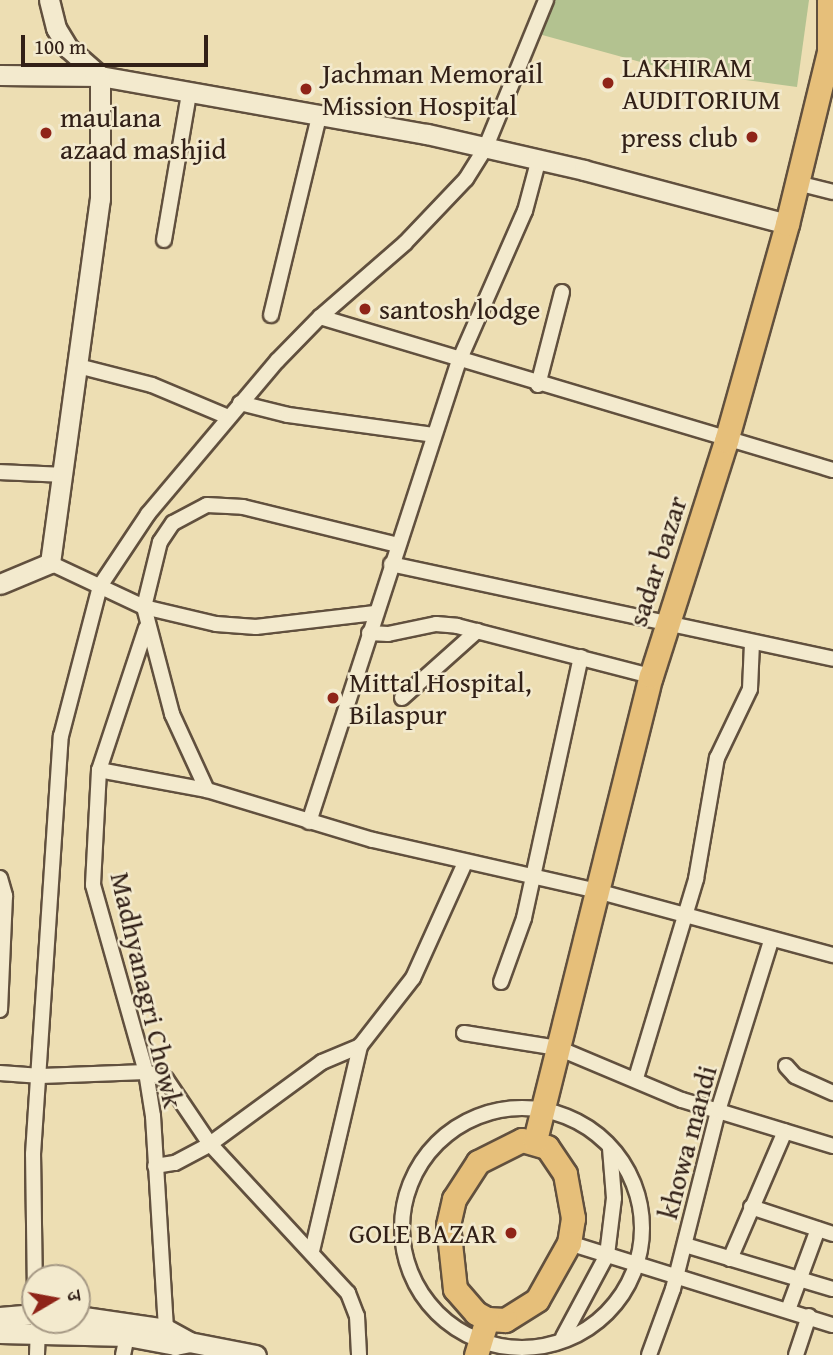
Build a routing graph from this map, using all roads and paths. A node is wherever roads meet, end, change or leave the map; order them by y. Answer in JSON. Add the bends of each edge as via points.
{"nodes":[{"id":1,"x":49,"y":0,"type":"edge"},
{"id":2,"x":546,"y":0,"type":"edge"},
{"id":3,"x":830,"y":1,"type":"edge"},
{"id":4,"x":0,"y":75,"type":"edge"},
{"id":5,"x":100,"y":76,"type":"junction"},
{"id":6,"x":189,"y":93,"type":"junction"},
{"id":7,"x":319,"y":117,"type":"junction"},
{"id":8,"x":485,"y":149,"type":"junction"},
{"id":9,"x":538,"y":162,"type":"junction"},
{"id":10,"x":797,"y":183,"type":"junction"},
{"id":11,"x":833,"y":192,"type":"edge"},
{"id":12,"x":787,"y":224,"type":"junction"},
{"id":13,"x":164,"y":240,"type":"dead end"},
{"id":14,"x":562,"y":292,"type":"dead end"},
{"id":15,"x":271,"y":315,"type":"dead end"},
{"id":16,"x":320,"y":317,"type":"junction"},
{"id":17,"x":458,"y":361,"type":"junction"},
{"id":18,"x":78,"y":366,"type":"junction"},
{"id":19,"x":538,"y":385,"type":"junction"},
{"id":20,"x":240,"y":403,"type":"junction"},
{"id":21,"x":228,"y":417,"type":"junction"},
{"id":22,"x":434,"y":435,"type":"junction"},
{"id":23,"x":726,"y":441,"type":"junction"},
{"id":24,"x":833,"y":470,"type":"edge"},
{"id":25,"x":0,"y":472,"type":"edge"},
{"id":26,"x":64,"y":475,"type":"junction"},
{"id":27,"x":398,"y":545,"type":"junction"},
{"id":28,"x":50,"y":563,"type":"junction"},
{"id":29,"x":391,"y":564,"type":"junction"},
{"id":30,"x":0,"y":584,"type":"edge"},
{"id":31,"x":100,"y":586,"type":"junction"},
{"id":32,"x":144,"y":607,"type":"junction"},
{"id":33,"x":375,"y":613,"type":"junction"},
{"id":34,"x":668,"y":623,"type":"junction"},
{"id":35,"x":146,"y":628,"type":"junction"},
{"id":36,"x":477,"y":631,"type":"junction"},
{"id":37,"x":369,"y":633,"type":"junction"},
{"id":38,"x":752,"y":643,"type":"junction"},
{"id":39,"x":581,"y":657,"type":"junction"},
{"id":40,"x":833,"y":659,"type":"edge"},
{"id":41,"x":651,"y":676,"type":"junction"},
{"id":42,"x":402,"y":698,"type":"dead end"},
{"id":43,"x":99,"y":769,"type":"junction"},
{"id":44,"x":206,"y":790,"type":"junction"},
{"id":45,"x":309,"y":822,"type":"junction"},
{"id":46,"x":465,"y":863,"type":"junction"},
{"id":47,"x":534,"y":877,"type":"junction"},
{"id":48,"x":0,"y":878,"type":"edge"},
{"id":49,"x":597,"y":891,"type":"junction"},
{"id":50,"x":685,"y":917,"type":"junction"},
{"id":51,"x":771,"y":941,"type":"junction"},
{"id":52,"x":833,"y":955,"type":"edge"},
{"id":53,"x":501,"y":982,"type":"dead end"},
{"id":54,"x":0,"y":1010,"type":"edge"},
{"id":55,"x":464,"y":1033,"type":"dead end"},
{"id":56,"x":360,"y":1046,"type":"junction"},
{"id":57,"x":558,"y":1048,"type":"junction"},
{"id":58,"x":786,"y":1066,"type":"dead end"},
{"id":59,"x":146,"y":1072,"type":"junction"},
{"id":60,"x":0,"y":1073,"type":"edge"},
{"id":61,"x":41,"y":1076,"type":"junction"},
{"id":62,"x":636,"y":1078,"type":"junction"},
{"id":63,"x":833,"y":1093,"type":"edge"},
{"id":64,"x":542,"y":1110,"type":"junction"},
{"id":65,"x":718,"y":1111,"type":"junction"},
{"id":66,"x":785,"y":1131,"type":"junction"},
{"id":67,"x":535,"y":1140,"type":"junction"},
{"id":68,"x":210,"y":1144,"type":"junction"},
{"id":69,"x":833,"y":1146,"type":"edge"},
{"id":70,"x":610,"y":1148,"type":"junction"},
{"id":71,"x":155,"y":1166,"type":"junction"},
{"id":72,"x":751,"y":1207,"type":"junction"},
{"id":73,"x":818,"y":1229,"type":"junction"},
{"id":74,"x":833,"y":1234,"type":"edge"},
{"id":75,"x":569,"y":1243,"type":"junction"},
{"id":76,"x":685,"y":1245,"type":"junction"},
{"id":77,"x":312,"y":1251,"type":"junction"},
{"id":78,"x":607,"y":1255,"type":"junction"},
{"id":79,"x":730,"y":1259,"type":"junction"},
{"id":80,"x":33,"y":1264,"type":"edge"},
{"id":81,"x":639,"y":1266,"type":"junction"},
{"id":82,"x":676,"y":1278,"type":"junction"},
{"id":83,"x":799,"y":1279,"type":"junction"},
{"id":84,"x":833,"y":1289,"type":"edge"},
{"id":85,"x":788,"y":1310,"type":"junction"},
{"id":86,"x":809,"y":1316,"type":"junction"},
{"id":87,"x":0,"y":1317,"type":"edge"},
{"id":88,"x":91,"y":1318,"type":"edge"},
{"id":89,"x":487,"y":1319,"type":"junction"},
{"id":90,"x":21,"y":1320,"type":"edge"},
{"id":91,"x":833,"y":1325,"type":"edge"},
{"id":92,"x":21,"y":1327,"type":"edge"},
{"id":93,"x":166,"y":1329,"type":"junction"},
{"id":94,"x":0,"y":1333,"type":"edge"},
{"id":95,"x":37,"y":1334,"type":"edge"},
{"id":96,"x":81,"y":1334,"type":"edge"},
{"id":97,"x":562,"y":1339,"type":"junction"},
{"id":98,"x":125,"y":1346,"type":"edge"},
{"id":99,"x":193,"y":1347,"type":"edge"},
{"id":100,"x":478,"y":1349,"type":"edge"},
{"id":101,"x":37,"y":1355,"type":"edge"},
{"id":102,"x":256,"y":1355,"type":"edge"},
{"id":103,"x":359,"y":1355,"type":"edge"},
{"id":104,"x":649,"y":1355,"type":"edge"},
{"id":105,"x":796,"y":1355,"type":"edge"}],
"edges":[{"from":1,"to":5,"type":"street","via":[[68,48]]},
{"from":2,"to":8,"type":"street"},
{"from":3,"to":10,"type":"main road","name":"sadar bazar","via":[[830,52]]},
{"from":4,"to":5,"type":"street"},
{"from":5,"to":6,"type":"street"},
{"from":5,"to":18,"type":"street","via":[[100,199]]},
{"from":6,"to":7,"type":"street"},
{"from":6,"to":13,"type":"street"},
{"from":7,"to":8,"type":"street"},
{"from":7,"to":15,"type":"street"},
{"from":8,"to":9,"type":"street"},
{"from":8,"to":16,"type":"street","via":[[445,205]]},
{"from":9,"to":12,"type":"street"},
{"from":9,"to":17,"type":"street","via":[[525,211]]},
{"from":10,"to":11,"type":"street"},
{"from":10,"to":12,"type":"main road","name":"sadar bazar"},
{"from":12,"to":23,"type":"main road","name":"sadar bazar"},
{"from":14,"to":19,"type":"street"},
{"from":16,"to":17,"type":"street"},
{"from":16,"to":20,"type":"street"},
{"from":17,"to":19,"type":"street"},
{"from":17,"to":22,"type":"street"},
{"from":18,"to":21,"type":"street","via":[[152,385]]},
{"from":18,"to":26,"type":"street"},
{"from":19,"to":23,"type":"street"},
{"from":20,"to":21,"type":"street"},
{"from":20,"to":22,"type":"street","via":[[288,415]]},
{"from":21,"to":31,"type":"street","via":[[148,514]]},
{"from":22,"to":27,"type":"street"},
{"from":23,"to":24,"type":"street"},
{"from":23,"to":34,"type":"main road","name":"sadar bazar"},
{"from":25,"to":26,"type":"street"},
{"from":26,"to":28,"type":"street"},
{"from":27,"to":29,"type":"street"},
{"from":27,"to":32,"type":"street","via":[[243,507],[208,505],[173,523],[160,542]]},
{"from":28,"to":30,"type":"street"},
{"from":28,"to":31,"type":"street"},
{"from":29,"to":33,"type":"street"},
{"from":29,"to":34,"type":"street"},
{"from":31,"to":32,"type":"street"},
{"from":31,"to":61,"type":"street","via":[[61,736]]},
{"from":32,"to":33,"type":"street","via":[[216,624],[256,627]]},
{"from":32,"to":35,"type":"street"},
{"from":33,"to":37,"type":"street"},
{"from":34,"to":38,"type":"street"},
{"from":34,"to":41,"type":"main road","name":"sadar bazar"},
{"from":35,"to":43,"type":"street","name":"Madhyanagri Chowk"},
{"from":35,"to":44,"type":"street","via":[[172,714]]},
{"from":36,"to":37,"type":"street","via":[[436,624],[388,634]]},
{"from":36,"to":39,"type":"street"},
{"from":36,"to":42,"type":"street"},
{"from":37,"to":45,"type":"street"},
{"from":38,"to":40,"type":"street"},
{"from":38,"to":50,"type":"street","via":[[750,689],[717,758]]},
{"from":39,"to":41,"type":"street"},
{"from":39,"to":47,"type":"street"},
{"from":41,"to":49,"type":"main road","name":"sadar bazar"},
{"from":43,"to":44,"type":"street"},
{"from":43,"to":59,"type":"street","name":"Madhyanagri Chowk","via":[[93,885]]},
{"from":44,"to":45,"type":"street"},
{"from":45,"to":46,"type":"street"},
{"from":46,"to":47,"type":"street"},
{"from":46,"to":56,"type":"street","via":[[414,978]]},
{"from":47,"to":49,"type":"street"},
{"from":47,"to":53,"type":"street","via":[[516,947]]},
{"from":48,"to":54,"type":"street","via":[[5,896]]},
{"from":49,"to":50,"type":"street"},
{"from":49,"to":57,"type":"main road","name":"sadar bazar"},
{"from":50,"to":51,"type":"street"},
{"from":50,"to":62,"type":"street"},
{"from":51,"to":52,"type":"street"},
{"from":51,"to":65,"type":"street","name":"khowa mandi"},
{"from":55,"to":57,"type":"street"},
{"from":56,"to":68,"type":"street","via":[[322,1062]]},
{"from":56,"to":77,"type":"street"},
{"from":57,"to":62,"type":"street"},
{"from":57,"to":64,"type":"main road","name":"sadar bazar"},
{"from":58,"to":63,"type":"street","via":[[795,1076]]},
{"from":59,"to":61,"type":"street"},
{"from":59,"to":68,"type":"street","via":[[173,1087]]},
{"from":59,"to":71,"type":"street","name":"Madhyanagri Chowk"},
{"from":60,"to":61,"type":"street"},
{"from":61,"to":80,"type":"street","via":[[31,1218]]},
{"from":62,"to":65,"type":"street"},
{"from":64,"to":67,"type":"main road","name":"sadar bazar"},
{"from":64,"to":70,"type":"street","via":[[585,1126]]},
{"from":64,"to":100,"type":"street","via":[[511,1107],[473,1119],[425,1158],[411,1183],[404,1212],[410,1279],[428,1309]]},
{"from":65,"to":66,"type":"street"},
{"from":65,"to":76,"type":"street","name":"khowa mandi"},
{"from":66,"to":69,"type":"street"},
{"from":66,"to":72,"type":"street"},
{"from":67,"to":75,"type":"main road","via":[[547,1147],[565,1174],[573,1218]]},
{"from":67,"to":89,"type":"main road","via":[[511,1143],[478,1162],[454,1199],[448,1249],[455,1289],[476,1314]]},
{"from":68,"to":71,"type":"street","via":[[175,1163]]},
{"from":68,"to":77,"type":"street"},
{"from":70,"to":78,"type":"street","via":[[614,1198]]},
{"from":70,"to":81,"type":"street","via":[[633,1180],[641,1202],[645,1243]]},
{"from":71,"to":93,"type":"street","name":"Madhyanagri Chowk"},
{"from":72,"to":73,"type":"street"},
{"from":72,"to":79,"type":"street"},
{"from":73,"to":74,"type":"street"},
{"from":73,"to":83,"type":"street"},
{"from":75,"to":78,"type":"street"},
{"from":75,"to":89,"type":"main road","via":[[537,1300],[512,1317]]},
{"from":76,"to":79,"type":"street"},
{"from":76,"to":82,"type":"street","name":"khowa mandi"},
{"from":77,"to":103,"type":"street","via":[[355,1304]]},
{"from":78,"to":81,"type":"street"},
{"from":78,"to":97,"type":"street"},
{"from":79,"to":83,"type":"street"},
{"from":81,"to":82,"type":"street"},
{"from":81,"to":97,"type":"street","via":[[607,1308]]},
{"from":82,"to":85,"type":"street"},
{"from":82,"to":104,"type":"street","name":"khowa mandi"},
{"from":83,"to":84,"type":"street"},
{"from":83,"to":85,"type":"street"},
{"from":85,"to":86,"type":"street"},
{"from":86,"to":91,"type":"street"},
{"from":86,"to":105,"type":"street"},
{"from":87,"to":90,"type":"street"},
{"from":88,"to":93,"type":"street"},
{"from":89,"to":100,"type":"main road"},
{"from":92,"to":94,"type":"street"},
{"from":93,"to":99,"type":"street"},
{"from":95,"to":101,"type":"street"},
{"from":96,"to":98,"type":"street"},
{"from":97,"to":100,"type":"street"},
{"from":98,"to":99,"type":"street"},
{"from":99,"to":102,"type":"street"}]}
